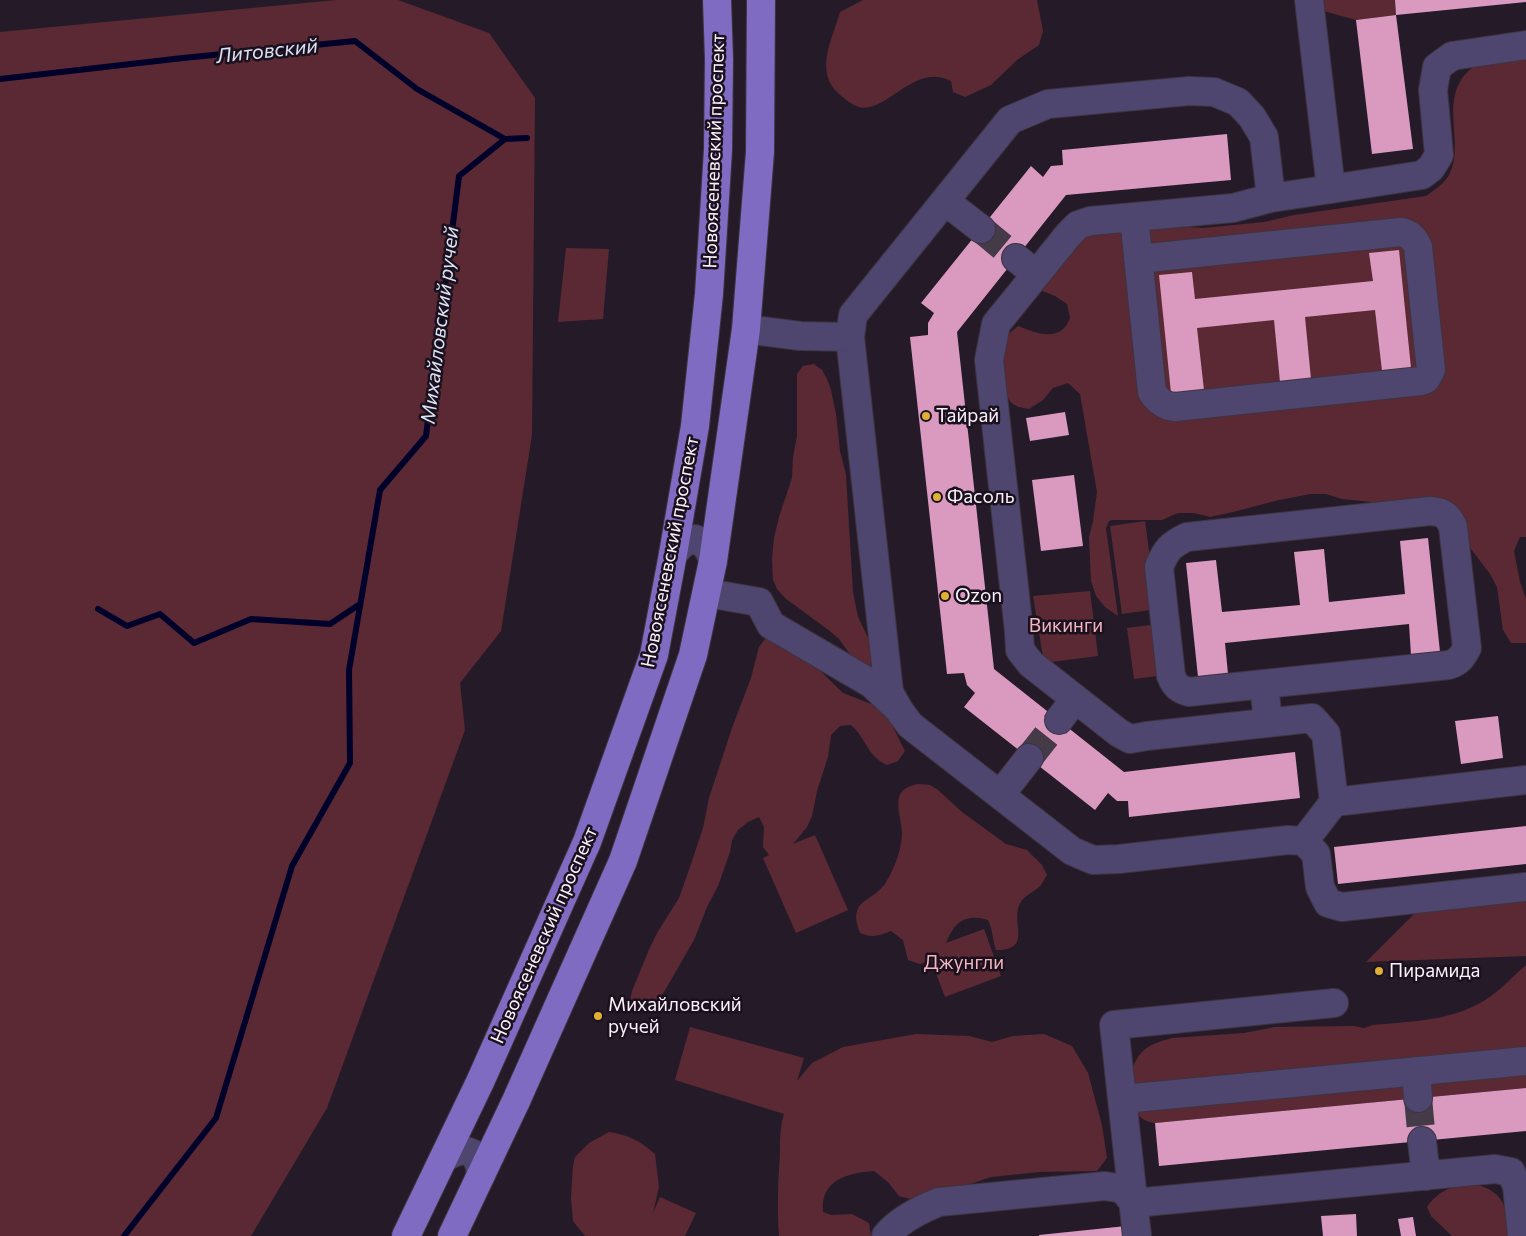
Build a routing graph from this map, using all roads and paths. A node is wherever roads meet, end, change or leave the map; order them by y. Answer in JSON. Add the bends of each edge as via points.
{"nodes":[{"id":1,"x":717,"y":0,"type":"edge"},
{"id":2,"x":761,"y":0,"type":"edge"},
{"id":3,"x":1309,"y":0,"type":"edge"},
{"id":4,"x":1526,"y":45,"type":"edge"},
{"id":5,"x":1331,"y":189,"type":"junction"},
{"id":6,"x":1271,"y":198,"type":"junction"},
{"id":7,"x":945,"y":201,"type":"junction"},
{"id":8,"x":1134,"y":218,"type":"junction"},
{"id":9,"x":980,"y":229,"type":"tunnel mouth"},
{"id":10,"x":1138,"y":259,"type":"junction"},
{"id":11,"x":746,"y":329,"type":"junction"},
{"id":12,"x":850,"y":338,"type":"junction"},
{"id":13,"x":680,"y":510,"type":"junction"},
{"id":14,"x":719,"y":516,"type":"junction"},
{"id":15,"x":673,"y":554,"type":"junction"},
{"id":16,"x":713,"y":561,"type":"junction"},
{"id":17,"x":707,"y":593,"type":"junction"},
{"id":18,"x":1264,"y":684,"type":"junction"},
{"id":19,"x":1075,"y":699,"type":"junction"},
{"id":20,"x":898,"y":710,"type":"junction"},
{"id":21,"x":1059,"y":720,"type":"tunnel mouth"},
{"id":22,"x":1268,"y":722,"type":"junction"},
{"id":23,"x":1029,"y":758,"type":"tunnel mouth"},
{"id":24,"x":1526,"y":780,"type":"edge"},
{"id":25,"x":1000,"y":795,"type":"junction"},
{"id":26,"x":1334,"y":802,"type":"junction"},
{"id":27,"x":1304,"y":841,"type":"junction"},
{"id":28,"x":1526,"y":887,"type":"edge"},
{"id":29,"x":1334,"y":1003,"type":"dead end"},
{"id":30,"x":1526,"y":1061,"type":"edge"},
{"id":31,"x":1416,"y":1071,"type":"junction"},
{"id":32,"x":1418,"y":1098,"type":"tunnel mouth"},
{"id":33,"x":1123,"y":1099,"type":"junction"},
{"id":34,"x":1422,"y":1141,"type":"tunnel mouth"},
{"id":35,"x":443,"y":1159,"type":"junction"},
{"id":36,"x":481,"y":1175,"type":"junction"},
{"id":37,"x":1426,"y":1176,"type":"junction"},
{"id":38,"x":1134,"y":1203,"type":"junction"},
{"id":39,"x":406,"y":1236,"type":"edge"},
{"id":40,"x":452,"y":1236,"type":"edge"},
{"id":41,"x":886,"y":1236,"type":"edge"},
{"id":42,"x":1137,"y":1236,"type":"edge"},
{"id":43,"x":1522,"y":1236,"type":"edge"}],
"edges":[{"from":1,"to":13,"type":"main road","name":"Новоясеневский проспект","via":[[718,150],[709,294],[695,426]]},
{"from":2,"to":11,"type":"main road","name":"Новоясеневский проспект","via":[[760,152]]},
{"from":3,"to":5,"type":"street"},
{"from":4,"to":5,"type":"street","via":[[1452,56],[1437,67],[1433,90],[1439,155],[1422,175]]},
{"from":5,"to":6,"type":"street"},
{"from":6,"to":7,"type":"street","via":[[1264,137],[1252,117],[1238,102],[1214,92],[1189,91],[1048,104],[1028,111],[1010,120]]},
{"from":6,"to":8,"type":"street","via":[[1233,208]]},
{"from":7,"to":9,"type":"street"},
{"from":7,"to":12,"type":"street","via":[[853,315]]},
{"from":8,"to":10,"type":"street"},
{"from":8,"to":19,"type":"street","via":[[1078,225],[1026,266],[996,324],[989,360],[1020,650],[1031,664]]},
{"from":10,"to":10,"type":"street","via":[[1152,392],[1158,401],[1168,406],[1421,382],[1431,370],[1418,247],[1408,234],[1401,232]]},
{"from":11,"to":12,"type":"street"},
{"from":11,"to":14,"type":"main road","name":"Новоясеневский проспект"},
{"from":12,"to":20,"type":"street","via":[[889,692]]},
{"from":13,"to":14,"type":"street","via":[[686,524],[697,531],[709,527]]},
{"from":13,"to":15,"type":"main road","name":"Новоясеневский проспект"},
{"from":14,"to":16,"type":"main road","name":"Новоясеневский проспект"},
{"from":15,"to":16,"type":"street","via":[[683,543],[695,539],[706,546]]},
{"from":15,"to":35,"type":"main road","name":"Новоясеневский проспект","via":[[654,655],[587,842]]},
{"from":16,"to":17,"type":"main road","name":"Новоясеневский проспект"},
{"from":17,"to":20,"type":"street","via":[[759,602],[771,625],[872,684]]},
{"from":17,"to":36,"type":"main road","name":"Новоясеневский проспект","via":[[693,655],[623,861]]},
{"from":18,"to":18,"type":"street","via":[[1189,692],[1174,684],[1170,676],[1159,567],[1165,552],[1175,542],[1187,537],[1430,511],[1442,512],[1450,518],[1454,527],[1466,648],[1462,657],[1449,665]]},
{"from":18,"to":22,"type":"street"},
{"from":19,"to":21,"type":"street"},
{"from":19,"to":22,"type":"street","via":[[1130,739]]},
{"from":20,"to":25,"type":"street","via":[[910,725]]},
{"from":22,"to":26,"type":"street","via":[[1312,718],[1326,734]]},
{"from":23,"to":25,"type":"street"},
{"from":24,"to":26,"type":"street"},
{"from":25,"to":27,"type":"street","via":[[1072,851],[1093,860]]},
{"from":26,"to":27,"type":"street"},
{"from":27,"to":28,"type":"street","via":[[1316,854],[1320,888],[1328,903],[1342,907]]},
{"from":29,"to":33,"type":"street","via":[[1114,1026]]},
{"from":30,"to":31,"type":"street"},
{"from":31,"to":32,"type":"street"},
{"from":31,"to":33,"type":"street"},
{"from":33,"to":38,"type":"street"},
{"from":34,"to":37,"type":"street"},
{"from":35,"to":36,"type":"street","via":[[456,1151],[467,1150],[481,1168]]},
{"from":35,"to":39,"type":"main road","name":"Новоясеневский проспект"},
{"from":36,"to":40,"type":"main road","name":"Новоясеневский проспект"},
{"from":37,"to":38,"type":"street"},
{"from":37,"to":43,"type":"street","via":[[1495,1169],[1511,1172],[1517,1186]]},
{"from":38,"to":41,"type":"street","via":[[1123,1189],[1105,1186],[938,1202],[894,1226]]},
{"from":38,"to":42,"type":"street"}]}
